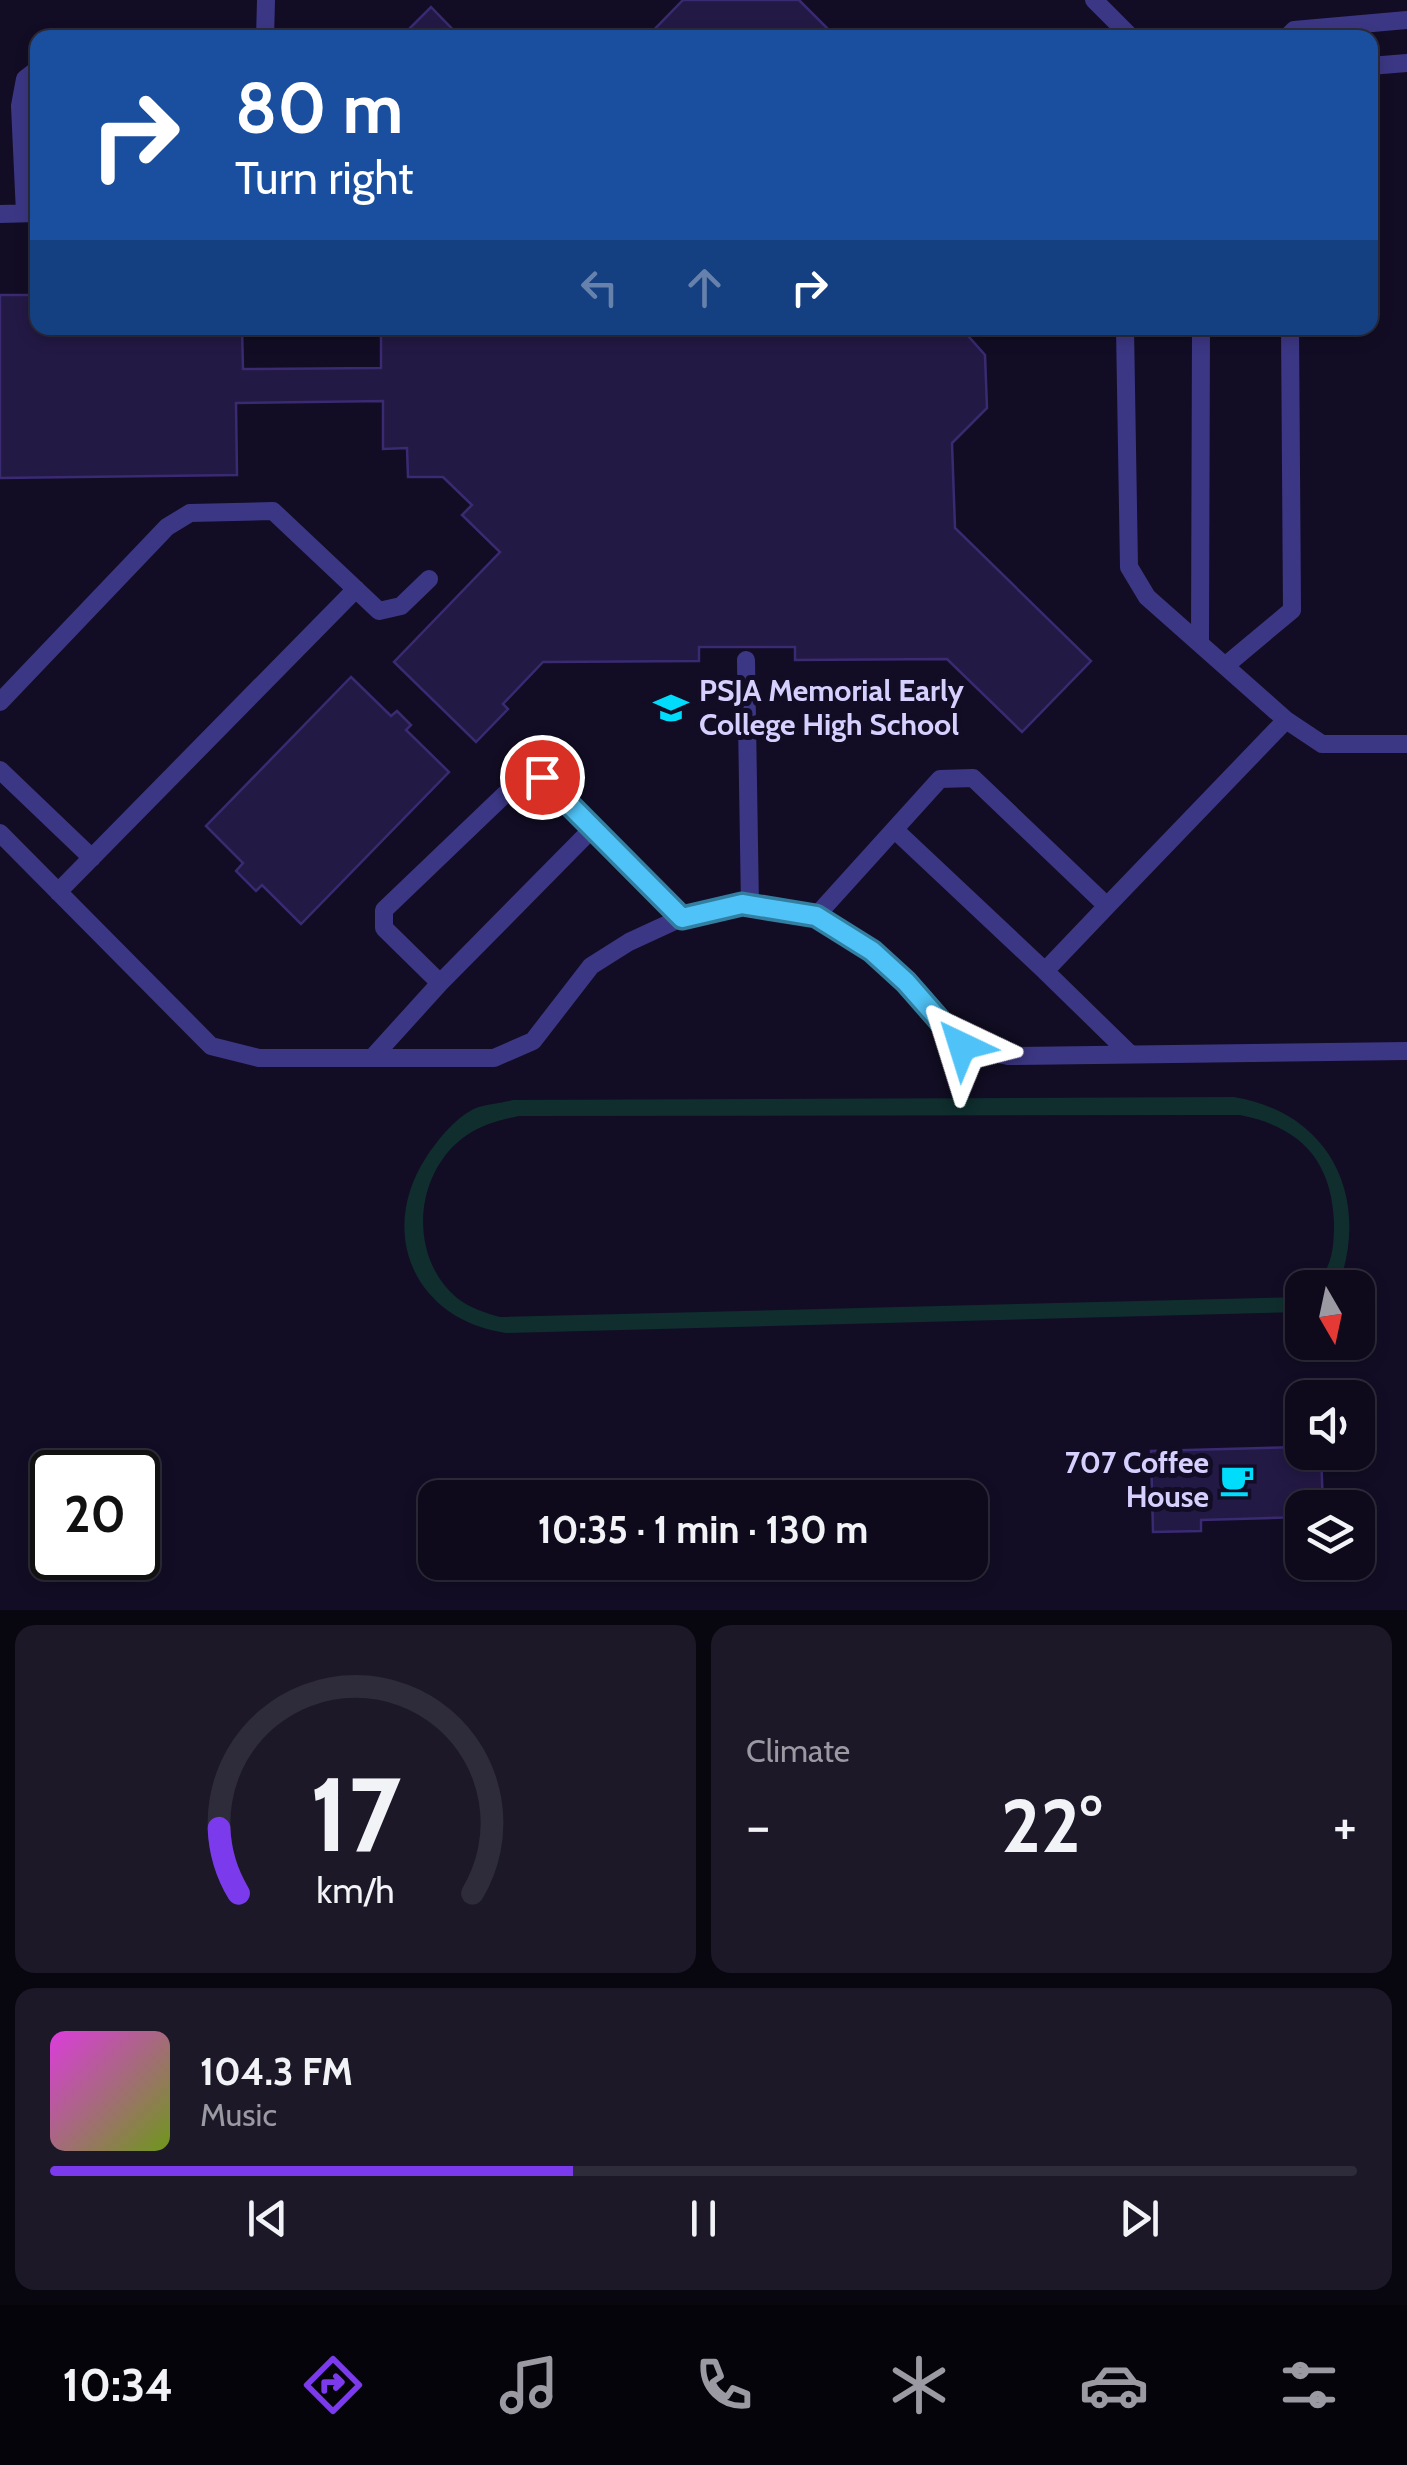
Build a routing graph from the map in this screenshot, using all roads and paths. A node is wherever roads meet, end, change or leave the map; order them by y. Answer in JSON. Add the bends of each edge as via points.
{"nodes":[{"id":1,"x":266,"y":0,"type":"edge"},
{"id":2,"x":1094,"y":0,"type":"edge"},
{"id":3,"x":1407,"y":20,"type":"edge"},
{"id":4,"x":265,"y":30,"type":"edge"},
{"id":5,"x":1124,"y":30,"type":"edge"},
{"id":6,"x":1294,"y":30,"type":"edge"},
{"id":7,"x":1407,"y":63,"type":"edge"},
{"id":8,"x":1378,"y":65,"type":"edge"},
{"id":9,"x":30,"y":75,"type":"edge"},
{"id":10,"x":30,"y":203,"type":"edge"},
{"id":11,"x":30,"y":213,"type":"edge"},
{"id":12,"x":0,"y":214,"type":"edge"},
{"id":13,"x":1126,"y":335,"type":"edge"},
{"id":14,"x":1202,"y":335,"type":"edge"},
{"id":15,"x":1290,"y":335,"type":"edge"},
{"id":16,"x":428,"y":579,"type":"dead end"},
{"id":17,"x":356,"y":589,"type":"junction"},
{"id":18,"x":1200,"y":643,"type":"junction"},
{"id":19,"x":746,"y":660,"type":"dead end"},
{"id":20,"x":1225,"y":666,"type":"junction"},
{"id":21,"x":0,"y":702,"type":"edge"},
{"id":22,"x":1286,"y":720,"type":"junction"},
{"id":23,"x":1407,"y":744,"type":"edge"},
{"id":24,"x":0,"y":770,"type":"edge"},
{"id":25,"x":593,"y":828,"type":"junction"},
{"id":26,"x":895,"y":830,"type":"junction"},
{"id":27,"x":0,"y":833,"type":"edge"},
{"id":28,"x":92,"y":858,"type":"junction"},
{"id":29,"x":58,"y":892,"type":"junction"},
{"id":30,"x":750,"y":906,"type":"junction"},
{"id":31,"x":1107,"y":906,"type":"junction"},
{"id":32,"x":816,"y":916,"type":"junction"},
{"id":33,"x":682,"y":918,"type":"junction"},
{"id":34,"x":1044,"y":971,"type":"junction"},
{"id":35,"x":440,"y":983,"type":"junction"},
{"id":36,"x":1407,"y":1050,"type":"edge"},
{"id":37,"x":1130,"y":1054,"type":"junction"},
{"id":38,"x":372,"y":1058,"type":"junction"}],
"edges":[{"from":1,"to":4,"type":"lane"},
{"from":2,"to":5,"type":"lane"},
{"from":3,"to":6,"type":"lane"},
{"from":7,"to":8,"type":"lane"},
{"from":9,"to":10,"type":"lane","via":[[20,106]]},
{"from":11,"to":12,"type":"lane"},
{"from":13,"to":18,"type":"lane","via":[[1129,567],[1148,597]]},
{"from":14,"to":18,"type":"lane"},
{"from":15,"to":20,"type":"lane","via":[[1292,610]]},
{"from":16,"to":17,"type":"lane","via":[[401,606],[379,611]]},
{"from":17,"to":21,"type":"lane","via":[[273,510],[190,513],[167,527]]},
{"from":17,"to":28,"type":"lane"},
{"from":18,"to":20,"type":"lane"},
{"from":19,"to":30,"type":"lane"},
{"from":20,"to":22,"type":"lane"},
{"from":22,"to":23,"type":"lane","via":[[1322,744]]},
{"from":22,"to":31,"type":"lane"},
{"from":24,"to":28,"type":"lane"},
{"from":25,"to":33,"type":"lane"},
{"from":25,"to":35,"type":"lane"},
{"from":25,"to":35,"type":"lane","via":[[542,777],[526,774],[384,910],[384,928]]},
{"from":26,"to":31,"type":"lane","via":[[940,780],[973,778]]},
{"from":26,"to":32,"type":"lane"},
{"from":26,"to":34,"type":"lane"},
{"from":27,"to":29,"type":"lane"},
{"from":28,"to":29,"type":"lane"},
{"from":29,"to":38,"type":"lane","via":[[210,1046],[259,1058]]},
{"from":30,"to":32,"type":"lane"},
{"from":30,"to":33,"type":"lane"},
{"from":31,"to":34,"type":"lane"},
{"from":32,"to":37,"type":"lane","via":[[872,951],[962,1046],[1008,1056]]},
{"from":33,"to":38,"type":"lane","via":[[591,966],[533,1040],[494,1058]]},
{"from":34,"to":37,"type":"lane"},
{"from":35,"to":38,"type":"lane"},
{"from":36,"to":37,"type":"lane"}]}
